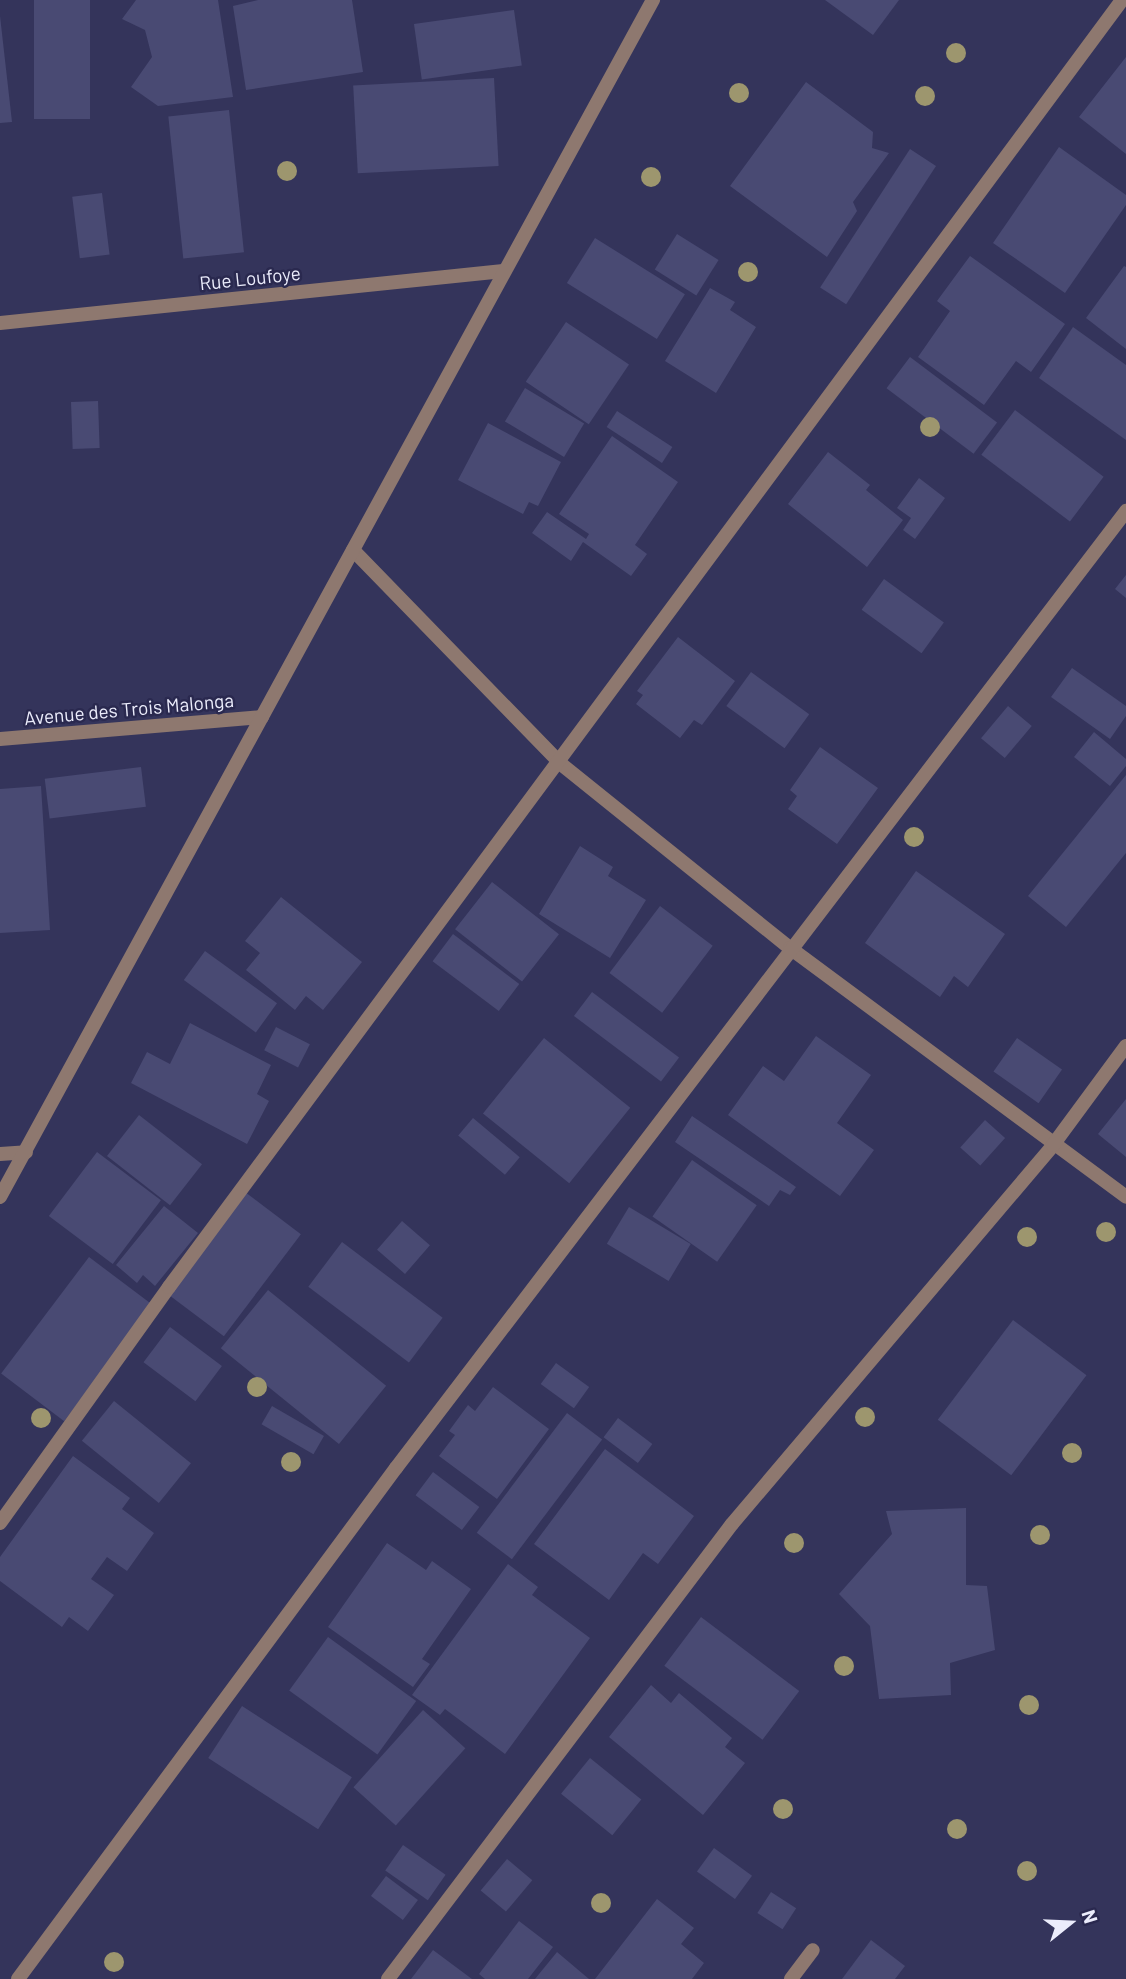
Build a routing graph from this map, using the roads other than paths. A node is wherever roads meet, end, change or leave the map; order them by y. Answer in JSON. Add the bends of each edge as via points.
{"nodes":[{"id":1,"x":653,"y":0,"type":"edge"},
{"id":2,"x":1122,"y":0,"type":"edge"},
{"id":3,"x":503,"y":271,"type":"junction"},
{"id":4,"x":0,"y":323,"type":"edge"},
{"id":5,"x":1126,"y":511,"type":"edge"},
{"id":6,"x":353,"y":550,"type":"junction"},
{"id":7,"x":262,"y":718,"type":"junction"},
{"id":8,"x":0,"y":739,"type":"edge"},
{"id":9,"x":561,"y":764,"type":"junction"},
{"id":10,"x":790,"y":948,"type":"junction"},
{"id":11,"x":1126,"y":1046,"type":"edge"},
{"id":12,"x":1054,"y":1144,"type":"junction"},
{"id":13,"x":26,"y":1152,"type":"junction"},
{"id":14,"x":0,"y":1154,"type":"edge"},
{"id":15,"x":0,"y":1197,"type":"edge"},
{"id":16,"x":1126,"y":1197,"type":"edge"},
{"id":17,"x":0,"y":1523,"type":"edge"},
{"id":18,"x":813,"y":1950,"type":"dead end"},
{"id":19,"x":18,"y":1979,"type":"edge"},
{"id":20,"x":388,"y":1979,"type":"edge"},
{"id":21,"x":790,"y":1979,"type":"edge"}],
"edges":[{"from":1,"to":3,"type":"street"},
{"from":2,"to":9,"type":"street"},
{"from":3,"to":4,"type":"street","name":"Rue Loufoye"},
{"from":3,"to":6,"type":"street"},
{"from":5,"to":10,"type":"street"},
{"from":6,"to":7,"type":"street"},
{"from":6,"to":9,"type":"street"},
{"from":7,"to":8,"type":"street","name":"Avenue des Trois Malonga"},
{"from":7,"to":13,"type":"street"},
{"from":9,"to":10,"type":"street"},
{"from":9,"to":17,"type":"street","via":[[169,1287]]},
{"from":10,"to":12,"type":"street"},
{"from":10,"to":19,"type":"street","via":[[396,1468]]},
{"from":11,"to":12,"type":"street"},
{"from":12,"to":16,"type":"street"},
{"from":12,"to":20,"type":"street","via":[[732,1524]]},
{"from":13,"to":14,"type":"street"},
{"from":13,"to":15,"type":"street"},
{"from":18,"to":21,"type":"street"}]}
